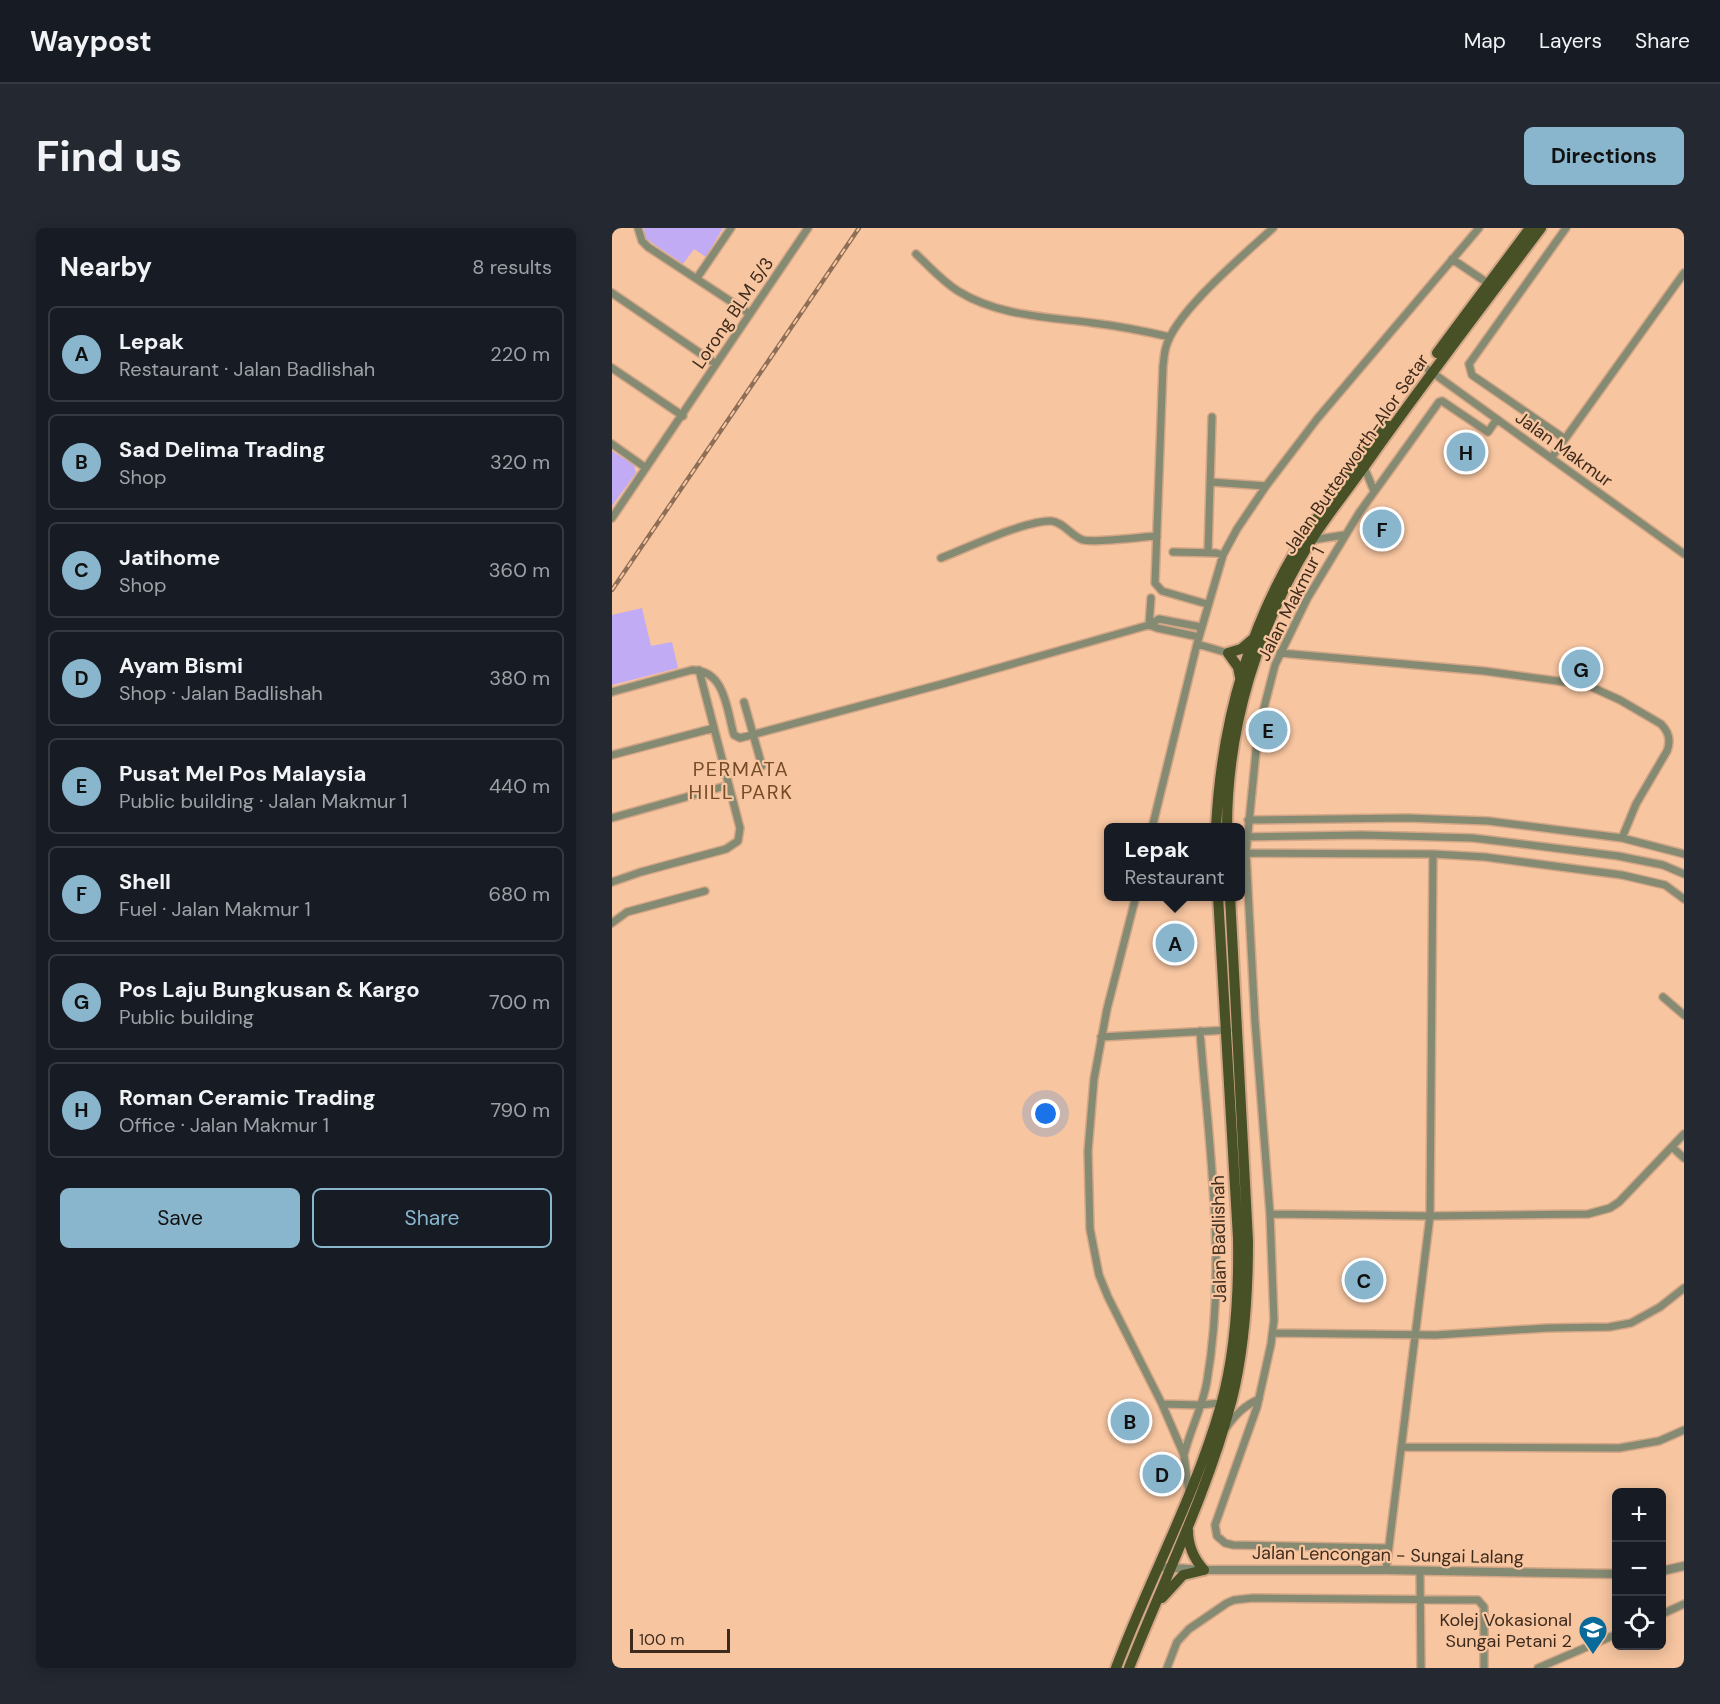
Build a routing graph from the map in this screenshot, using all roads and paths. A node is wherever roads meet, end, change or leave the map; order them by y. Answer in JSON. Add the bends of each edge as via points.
{"nodes":[{"id":1,"x":638,"y":228,"type":"edge"},
{"id":2,"x":731,"y":228,"type":"edge"},
{"id":3,"x":808,"y":228,"type":"edge"},
{"id":4,"x":1273,"y":228,"type":"edge"},
{"id":5,"x":1479,"y":228,"type":"edge"},
{"id":6,"x":1530,"y":228,"type":"edge"},
{"id":7,"x":1540,"y":228,"type":"edge"},
{"id":8,"x":1566,"y":228,"type":"edge"},
{"id":9,"x":916,"y":254,"type":"dead end"},
{"id":10,"x":1452,"y":259,"type":"junction"},
{"id":11,"x":1684,"y":273,"type":"edge"},
{"id":12,"x":697,"y":278,"type":"junction"},
{"id":13,"x":1489,"y":284,"type":"junction"},
{"id":14,"x":612,"y":293,"type":"edge"},
{"id":15,"x":750,"y":314,"type":"junction"},
{"id":16,"x":1170,"y":336,"type":"junction"},
{"id":17,"x":716,"y":364,"type":"junction"},
{"id":18,"x":612,"y":368,"type":"edge"},
{"id":19,"x":1429,"y":370,"type":"junction"},
{"id":20,"x":1456,"y":391,"type":"junction"},
{"id":21,"x":1447,"y":404,"type":"junction"},
{"id":22,"x":682,"y":416,"type":"junction"},
{"id":23,"x":1212,"y":417,"type":"dead end"},
{"id":24,"x":1497,"y":419,"type":"junction"},
{"id":25,"x":1565,"y":439,"type":"junction"},
{"id":26,"x":612,"y":444,"type":"edge"},
{"id":27,"x":1552,"y":457,"type":"junction"},
{"id":28,"x":1364,"y":467,"type":"junction"},
{"id":29,"x":646,"y":468,"type":"junction"},
{"id":30,"x":1210,"y":482,"type":"junction"},
{"id":31,"x":1266,"y":486,"type":"junction"},
{"id":32,"x":1374,"y":491,"type":"junction"},
{"id":33,"x":612,"y":518,"type":"edge"},
{"id":34,"x":1344,"y":535,"type":"junction"},
{"id":35,"x":1157,"y":536,"type":"junction"},
{"id":36,"x":1312,"y":540,"type":"junction"},
{"id":37,"x":1173,"y":552,"type":"dead end"},
{"id":38,"x":1208,"y":552,"type":"junction"},
{"id":39,"x":1684,"y":554,"type":"edge"},
{"id":40,"x":1223,"y":555,"type":"junction"},
{"id":41,"x":941,"y":558,"type":"dead end"},
{"id":42,"x":1151,"y":598,"type":"dead end"},
{"id":43,"x":1207,"y":604,"type":"junction"},
{"id":44,"x":1149,"y":625,"type":"junction"},
{"id":45,"x":1202,"y":627,"type":"junction"},
{"id":46,"x":1254,"y":638,"type":"junction"},
{"id":47,"x":1198,"y":641,"type":"junction"},
{"id":48,"x":1228,"y":653,"type":"junction"},
{"id":49,"x":1280,"y":653,"type":"junction"},
{"id":50,"x":699,"y":670,"type":"junction"},
{"id":51,"x":1240,"y":677,"type":"junction"},
{"id":52,"x":612,"y":692,"type":"edge"},
{"id":53,"x":744,"y":702,"type":"dead end"},
{"id":54,"x":714,"y":728,"type":"junction"},
{"id":55,"x":753,"y":735,"type":"junction"},
{"id":56,"x":612,"y":755,"type":"edge"},
{"id":57,"x":762,"y":766,"type":"dead end"},
{"id":58,"x":729,"y":785,"type":"junction"},
{"id":59,"x":612,"y":818,"type":"edge"},
{"id":60,"x":1248,"y":820,"type":"junction"},
{"id":61,"x":1153,"y":823,"type":"edge"},
{"id":62,"x":1216,"y":823,"type":"edge"},
{"id":63,"x":1227,"y":823,"type":"edge"},
{"id":64,"x":1245,"y":833,"type":"edge"},
{"id":65,"x":1245,"y":837,"type":"edge"},
{"id":66,"x":1622,"y":838,"type":"junction"},
{"id":67,"x":1245,"y":845,"type":"edge"},
{"id":68,"x":1246,"y":853,"type":"junction"},
{"id":69,"x":1433,"y":854,"type":"junction"},
{"id":70,"x":1684,"y":854,"type":"edge"},
{"id":71,"x":1684,"y":874,"type":"edge"},
{"id":72,"x":612,"y":882,"type":"edge"},
{"id":73,"x":705,"y":891,"type":"dead end"},
{"id":74,"x":1684,"y":899,"type":"edge"},
{"id":75,"x":1135,"y":901,"type":"edge"},
{"id":76,"x":1218,"y":901,"type":"edge"},
{"id":77,"x":1230,"y":901,"type":"edge"},
{"id":78,"x":612,"y":923,"type":"edge"},
{"id":79,"x":1663,"y":997,"type":"dead end"},
{"id":80,"x":1684,"y":1015,"type":"edge"},
{"id":81,"x":1232,"y":1029,"type":"junction"},
{"id":82,"x":1200,"y":1031,"type":"junction"},
{"id":83,"x":1101,"y":1037,"type":"junction"},
{"id":84,"x":1684,"y":1134,"type":"edge"},
{"id":85,"x":1672,"y":1147,"type":"junction"},
{"id":86,"x":1684,"y":1158,"type":"edge"},
{"id":87,"x":1269,"y":1214,"type":"junction"},
{"id":88,"x":1430,"y":1216,"type":"junction"},
{"id":89,"x":1684,"y":1288,"type":"edge"},
{"id":90,"x":1273,"y":1333,"type":"junction"},
{"id":91,"x":1416,"y":1334,"type":"junction"},
{"id":92,"x":1259,"y":1399,"type":"junction"},
{"id":93,"x":1221,"y":1403,"type":"junction"},
{"id":94,"x":1162,"y":1404,"type":"junction"},
{"id":95,"x":1200,"y":1406,"type":"junction"},
{"id":96,"x":1684,"y":1430,"type":"edge"},
{"id":97,"x":1222,"y":1434,"type":"junction"},
{"id":98,"x":1403,"y":1447,"type":"junction"},
{"id":99,"x":1184,"y":1455,"type":"junction"},
{"id":100,"x":1189,"y":1494,"type":"junction"},
{"id":101,"x":1188,"y":1524,"type":"junction"},
{"id":102,"x":1388,"y":1548,"type":"junction"},
{"id":103,"x":1684,"y":1566,"type":"edge"},
{"id":104,"x":1158,"y":1568,"type":"junction"},
{"id":105,"x":1170,"y":1569,"type":"junction"},
{"id":106,"x":1204,"y":1570,"type":"junction"},
{"id":107,"x":1386,"y":1570,"type":"junction"},
{"id":108,"x":1666,"y":1570,"type":"edge"},
{"id":109,"x":1420,"y":1571,"type":"junction"},
{"id":110,"x":1612,"y":1574,"type":"edge"},
{"id":111,"x":1420,"y":1600,"type":"junction"},
{"id":112,"x":1684,"y":1604,"type":"edge"},
{"id":113,"x":1153,"y":1610,"type":"junction"},
{"id":114,"x":1666,"y":1612,"type":"edge"},
{"id":115,"x":1612,"y":1636,"type":"edge"},
{"id":116,"x":1116,"y":1668,"type":"edge"},
{"id":117,"x":1129,"y":1668,"type":"edge"},
{"id":118,"x":1167,"y":1668,"type":"edge"},
{"id":119,"x":1421,"y":1668,"type":"edge"},
{"id":120,"x":1484,"y":1668,"type":"edge"},
{"id":121,"x":1538,"y":1668,"type":"edge"}],
"edges":[{"from":1,"to":12,"type":"street","via":[[648,248]]},
{"from":2,"to":12,"type":"street"},
{"from":3,"to":15,"type":"street","name":"Lorong BLM 5/3"},
{"from":4,"to":16,"type":"street","via":[[1189,310]]},
{"from":5,"to":10,"type":"street"},
{"from":6,"to":13,"type":"main road","name":"Jalan Butterworth-Alor Setar"},
{"from":7,"to":19,"type":"main road","name":"Jalan Butterworth-Alor Setar"},
{"from":8,"to":25,"type":"street","via":[[1469,364],[1472,375]]},
{"from":9,"to":16,"type":"street","via":[[960,292],[1018,314]]},
{"from":10,"to":13,"type":"street"},
{"from":10,"to":31,"type":"street","via":[[1317,419]]},
{"from":11,"to":25,"type":"street"},
{"from":12,"to":15,"type":"street"},
{"from":13,"to":19,"type":"main road","name":"Jalan Butterworth-Alor Setar"},
{"from":14,"to":17,"type":"street"},
{"from":15,"to":17,"type":"street","name":"Lorong BLM 5/3"},
{"from":16,"to":35,"type":"street","via":[[1163,366]]},
{"from":17,"to":22,"type":"street","name":"Lorong BLM 5/3"},
{"from":18,"to":22,"type":"street"},
{"from":19,"to":20,"type":"street","name":"Jalan Makmur"},
{"from":19,"to":28,"type":"main road","name":"Jalan Butterworth-Alor Setar"},
{"from":19,"to":46,"type":"main road","name":"Jalan Butterworth-Alor Setar","via":[[1312,526],[1279,583]]},
{"from":20,"to":21,"type":"street"},
{"from":20,"to":24,"type":"street","name":"Jalan Makmur"},
{"from":21,"to":24,"type":"street","via":[[1488,432]]},
{"from":21,"to":32,"type":"street","name":"Jalan Makmur 1","via":[[1439,402]]},
{"from":22,"to":29,"type":"street","name":"Lorong BLM 5/3"},
{"from":23,"to":30,"type":"street"},
{"from":24,"to":27,"type":"street","name":"Jalan Makmur"},
{"from":25,"to":27,"type":"street"},
{"from":26,"to":29,"type":"street"},
{"from":27,"to":39,"type":"street","name":"Jalan Makmur"},
{"from":28,"to":32,"type":"street"},
{"from":28,"to":36,"type":"main road","name":"Jalan Butterworth-Alor Setar"},
{"from":29,"to":33,"type":"street","name":"Lorong BLM 5/3"},
{"from":30,"to":31,"type":"street"},
{"from":30,"to":38,"type":"street"},
{"from":31,"to":40,"type":"street"},
{"from":32,"to":34,"type":"street","name":"Jalan Makmur 1"},
{"from":34,"to":36,"type":"street"},
{"from":34,"to":49,"type":"street","name":"Jalan Makmur 1"},
{"from":35,"to":41,"type":"street","via":[[1084,540],[1052,521],[1025,526]]},
{"from":35,"to":43,"type":"street","via":[[1156,586]]},
{"from":36,"to":63,"type":"main road","name":"Jalan Butterworth-Alor Setar","via":[[1273,614],[1255,661],[1235,732]]},
{"from":37,"to":38,"type":"street"},
{"from":38,"to":40,"type":"street"},
{"from":40,"to":43,"type":"street"},
{"from":42,"to":44,"type":"street"},
{"from":43,"to":45,"type":"street"},
{"from":44,"to":45,"type":"street","via":[[1159,619]]},
{"from":44,"to":47,"type":"street"},
{"from":44,"to":55,"type":"street"},
{"from":45,"to":47,"type":"street"},
{"from":46,"to":48,"type":"main road"},
{"from":46,"to":51,"type":"main road","name":"Jalan Butterworth-Alor Setar"},
{"from":47,"to":48,"type":"street"},
{"from":47,"to":61,"type":"street"},
{"from":48,"to":51,"type":"main road"},
{"from":49,"to":60,"type":"street","name":"Jalan Makmur 1","via":[[1258,731]]},
{"from":49,"to":66,"type":"street","via":[[1559,681],[1587,686],[1620,700],[1661,724],[1669,742]]},
{"from":50,"to":52,"type":"street"},
{"from":50,"to":54,"type":"street"},
{"from":50,"to":55,"type":"street","via":[[720,686],[734,735]]},
{"from":51,"to":62,"type":"main road","name":"Jalan Butterworth-Alor Setar","via":[[1226,730]]},
{"from":53,"to":55,"type":"street"},
{"from":54,"to":56,"type":"street"},
{"from":54,"to":58,"type":"street"},
{"from":55,"to":57,"type":"street"},
{"from":58,"to":59,"type":"street"},
{"from":58,"to":72,"type":"street","via":[[740,828],[738,841],[726,849]]},
{"from":60,"to":64,"type":"street","name":"Jalan Makmur 1"},
{"from":60,"to":66,"type":"street","via":[[1466,819]]},
{"from":65,"to":71,"type":"street","via":[[1473,838],[1618,856]]},
{"from":66,"to":70,"type":"street"},
{"from":67,"to":68,"type":"street","name":"Jalan Makmur 1"},
{"from":68,"to":69,"type":"street"},
{"from":68,"to":87,"type":"street","name":"Jalan Makmur 1"},
{"from":69,"to":74,"type":"street","via":[[1622,875],[1665,885]]},
{"from":69,"to":88,"type":"street"},
{"from":73,"to":78,"type":"street","via":[[627,912]]},
{"from":75,"to":83,"type":"street"},
{"from":76,"to":81,"type":"main road","name":"Jalan Badlishah"},
{"from":77,"to":81,"type":"main road","name":"Jalan Badlishah"},
{"from":79,"to":80,"type":"street"},
{"from":81,"to":82,"type":"street"},
{"from":81,"to":93,"type":"main road","name":"Jalan Badlishah","via":[[1239,1288]]},
{"from":81,"to":97,"type":"main road","name":"Jalan Badlishah","via":[[1248,1290],[1238,1373]]},
{"from":82,"to":83,"type":"street"},
{"from":82,"to":95,"type":"street","via":[[1218,1266],[1208,1380]]},
{"from":83,"to":94,"type":"street","via":[[1088,1151],[1088,1206],[1094,1254],[1108,1297]]},
{"from":84,"to":85,"type":"street"},
{"from":85,"to":86,"type":"street"},
{"from":85,"to":88,"type":"street","via":[[1620,1202],[1598,1212],[1574,1216]]},
{"from":87,"to":88,"type":"street"},
{"from":87,"to":90,"type":"street","name":"Jalan Makmur 1"},
{"from":88,"to":91,"type":"street"},
{"from":89,"to":91,"type":"street","via":[[1660,1307],[1620,1326]]},
{"from":90,"to":91,"type":"street"},
{"from":90,"to":92,"type":"street","name":"Jalan Makmur 1"},
{"from":91,"to":98,"type":"street"},
{"from":92,"to":97,"type":"street","via":[[1235,1415]]},
{"from":92,"to":102,"type":"street","name":"Jalan Makmur 1","via":[[1217,1514],[1217,1536],[1233,1545]]},
{"from":93,"to":95,"type":"street"},
{"from":93,"to":100,"type":"main road","name":"Jalan Badlishah"},
{"from":94,"to":95,"type":"street"},
{"from":94,"to":99,"type":"street"},
{"from":95,"to":99,"type":"street"},
{"from":96,"to":98,"type":"street","via":[[1659,1442],[1619,1448]]},
{"from":97,"to":101,"type":"main road","name":"Jalan Badlishah"},
{"from":98,"to":102,"type":"street"},
{"from":99,"to":100,"type":"street"},
{"from":100,"to":104,"type":"main road","name":"Jalan Badlishah"},
{"from":101,"to":105,"type":"main road","name":"Jalan Badlishah"},
{"from":101,"to":106,"type":"main road","via":[[1190,1548]]},
{"from":102,"to":107,"type":"street"},
{"from":103,"to":108,"type":"street"},
{"from":104,"to":105,"type":"street","name":"Jalan Lencongan - Sungai Lalang"},
{"from":104,"to":116,"type":"main road","name":"Jalan Badlishah"},
{"from":105,"to":106,"type":"street","name":"Jalan Lencongan - Sungai Lalang"},
{"from":105,"to":113,"type":"main road","name":"Jalan Badlishah"},
{"from":106,"to":107,"type":"street","name":"Jalan Lencongan - Sungai Lalang"},
{"from":106,"to":113,"type":"main road","via":[[1183,1575]]},
{"from":107,"to":109,"type":"street","name":"Jalan Lencongan - Sungai Lalang"},
{"from":109,"to":110,"type":"street","name":"Jalan Lencongan - Sungai Lalang"},
{"from":109,"to":111,"type":"street"},
{"from":111,"to":118,"type":"street","via":[[1234,1600],[1184,1634]]},
{"from":111,"to":119,"type":"street"},
{"from":111,"to":120,"type":"street","via":[[1482,1603]]},
{"from":112,"to":114,"type":"street"},
{"from":113,"to":117,"type":"main road","name":"Jalan Badlishah"},
{"from":115,"to":121,"type":"street"}]}
